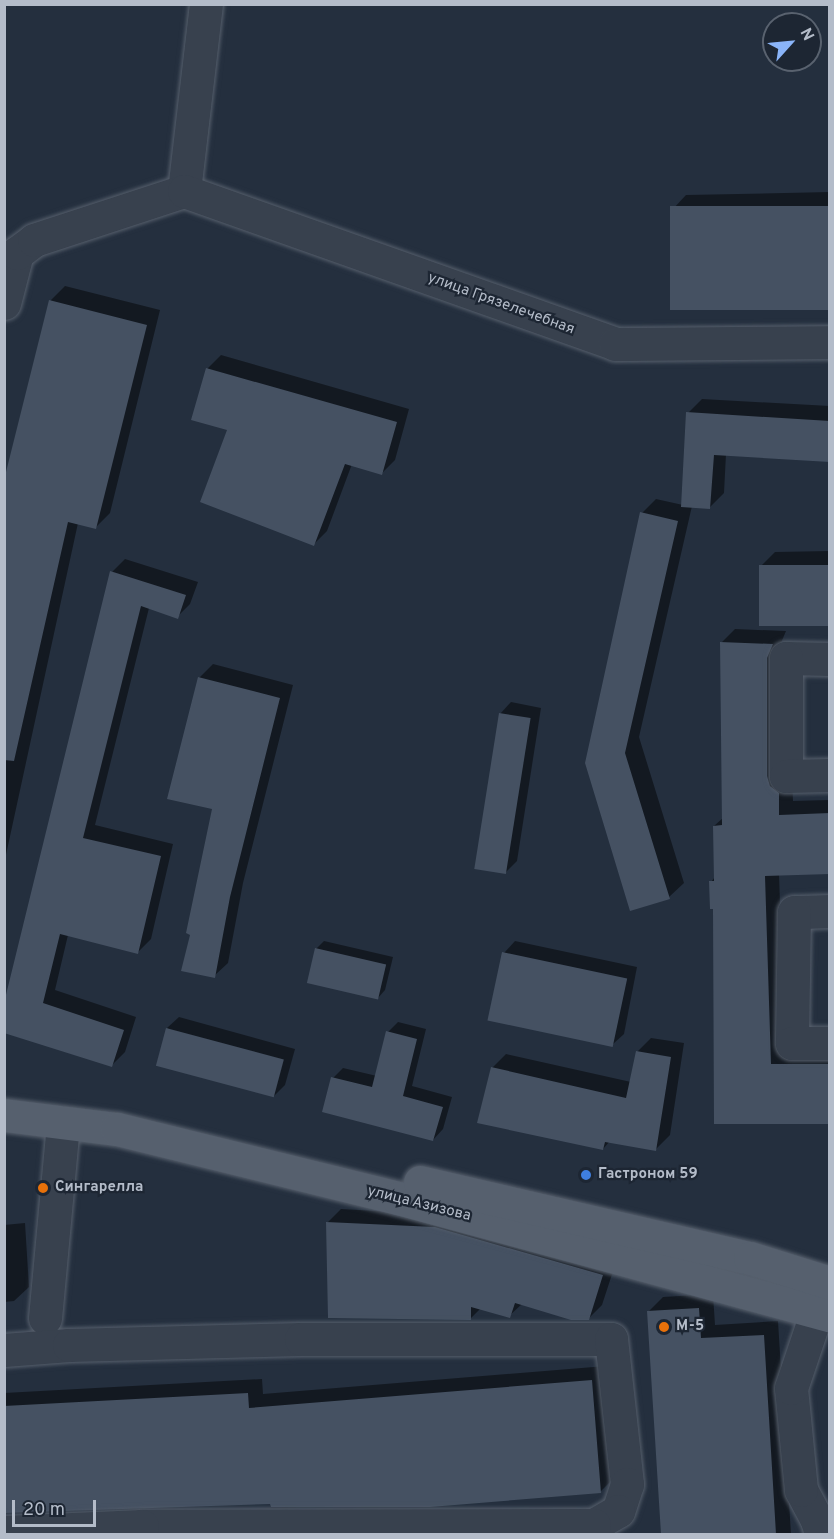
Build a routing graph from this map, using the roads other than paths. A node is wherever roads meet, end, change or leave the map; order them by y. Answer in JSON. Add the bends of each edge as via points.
{"nodes":[{"id":1,"x":206,"y":4,"type":"edge"},
{"id":2,"x":184,"y":191,"type":"junction"},
{"id":3,"x":4,"y":303,"type":"edge"},
{"id":4,"x":830,"y":342,"type":"edge"},
{"id":5,"x":830,"y":659,"type":"edge"},
{"id":6,"x":830,"y":775,"type":"edge"},
{"id":7,"x":830,"y":911,"type":"edge"},
{"id":8,"x":830,"y":1043,"type":"edge"},
{"id":9,"x":4,"y":1097,"type":"edge"},
{"id":10,"x":4,"y":1115,"type":"edge"},
{"id":11,"x":63,"y":1123,"type":"junction"},
{"id":12,"x":826,"y":1298,"type":"edge"},
{"id":13,"x":45,"y":1318,"type":"dead end"},
{"id":14,"x":4,"y":1350,"type":"edge"},
{"id":15,"x":819,"y":1527,"type":"edge"},
{"id":16,"x":4,"y":1532,"type":"edge"}],
"edges":[{"from":1,"to":2,"type":"street"},
{"from":2,"to":3,"type":"street","via":[[34,240],[17,253]]},
{"from":2,"to":4,"type":"street","name":"улица Грязелечебная","via":[[615,344]]},
{"from":5,"to":6,"type":"street","via":[[786,658],[786,776]]},
{"from":7,"to":8,"type":"street","via":[[794,912],[792,1043]]},
{"from":9,"to":12,"type":"main road","name":"улица Азизова","via":[[123,1108],[750,1258]]},
{"from":10,"to":11,"type":"main road","name":"улица Азизова"},
{"from":11,"to":12,"type":"main road","name":"улица Азизова","via":[[117,1129],[761,1294]]},
{"from":11,"to":13,"type":"street"},
{"from":12,"to":15,"type":"street","via":[[791,1388],[801,1490]]},
{"from":14,"to":16,"type":"street","via":[[301,1339],[611,1339],[627,1484],[618,1511],[594,1525],[142,1526]]}]}
